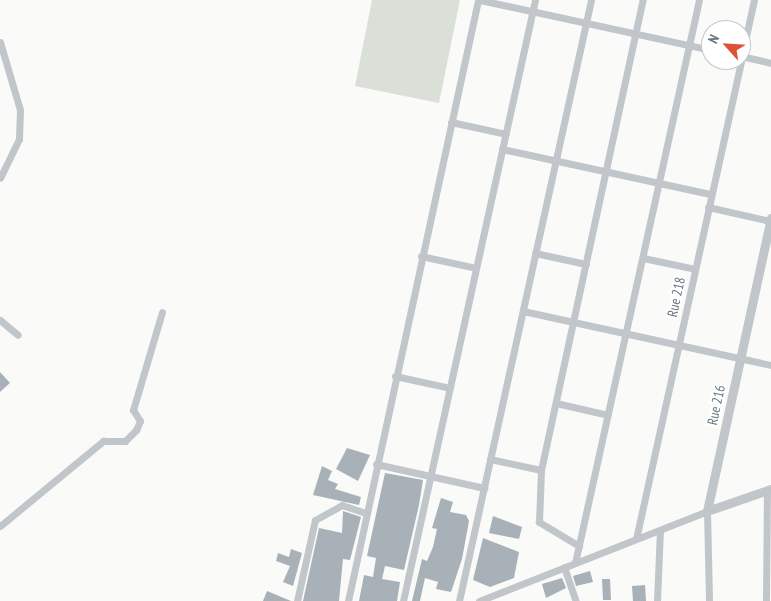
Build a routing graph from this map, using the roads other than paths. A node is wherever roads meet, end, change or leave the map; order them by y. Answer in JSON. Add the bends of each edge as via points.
{"nodes":[{"id":1,"x":479,"y":0,"type":"edge"},
{"id":2,"x":535,"y":0,"type":"edge"},
{"id":3,"x":591,"y":0,"type":"edge"},
{"id":4,"x":643,"y":0,"type":"edge"},
{"id":5,"x":699,"y":0,"type":"edge"},
{"id":6,"x":754,"y":0,"type":"edge"},
{"id":7,"x":533,"y":11,"type":"junction"},
{"id":8,"x":750,"y":20,"type":"edge"},
{"id":9,"x":586,"y":23,"type":"junction"},
{"id":10,"x":636,"y":34,"type":"junction"},
{"id":11,"x":0,"y":42,"type":"edge"},
{"id":12,"x":689,"y":45,"type":"junction"},
{"id":13,"x":701,"y":48,"type":"edge"},
{"id":14,"x":751,"y":60,"type":"edge"},
{"id":15,"x":771,"y":63,"type":"edge"},
{"id":16,"x":738,"y":70,"type":"edge"},
{"id":17,"x":451,"y":122,"type":"junction"},
{"id":18,"x":506,"y":134,"type":"junction"},
{"id":19,"x":502,"y":149,"type":"junction"},
{"id":20,"x":556,"y":161,"type":"junction"},
{"id":21,"x":606,"y":172,"type":"junction"},
{"id":22,"x":0,"y":178,"type":"edge"},
{"id":23,"x":659,"y":183,"type":"junction"},
{"id":24,"x":711,"y":194,"type":"junction"},
{"id":25,"x":708,"y":207,"type":"junction"},
{"id":26,"x":771,"y":219,"type":"edge"},
{"id":27,"x":535,"y":253,"type":"junction"},
{"id":28,"x":421,"y":256,"type":"junction"},
{"id":29,"x":643,"y":258,"type":"junction"},
{"id":30,"x":586,"y":264,"type":"junction"},
{"id":31,"x":476,"y":268,"type":"junction"},
{"id":32,"x":695,"y":269,"type":"junction"},
{"id":33,"x":522,"y":311,"type":"junction"},
{"id":34,"x":162,"y":312,"type":"dead end"},
{"id":35,"x":0,"y":320,"type":"edge"},
{"id":36,"x":573,"y":322,"type":"junction"},
{"id":37,"x":626,"y":334,"type":"junction"},
{"id":38,"x":18,"y":335,"type":"dead end"},
{"id":39,"x":678,"y":345,"type":"junction"},
{"id":40,"x":740,"y":358,"type":"junction"},
{"id":41,"x":771,"y":365,"type":"edge"},
{"id":42,"x":395,"y":376,"type":"junction"},
{"id":43,"x":450,"y":388,"type":"junction"},
{"id":44,"x":556,"y":403,"type":"junction"},
{"id":45,"x":608,"y":415,"type":"junction"},
{"id":46,"x":490,"y":459,"type":"junction"},
{"id":47,"x":376,"y":464,"type":"junction"},
{"id":48,"x":541,"y":470,"type":"junction"},
{"id":49,"x":430,"y":476,"type":"junction"},
{"id":50,"x":484,"y":488,"type":"junction"},
{"id":51,"x":769,"y":489,"type":"edge"},
{"id":52,"x":707,"y":511,"type":"junction"},
{"id":53,"x":365,"y":513,"type":"junction"},
{"id":54,"x":0,"y":526,"type":"edge"},
{"id":55,"x":660,"y":530,"type":"junction"},
{"id":56,"x":636,"y":539,"type":"junction"},
{"id":57,"x":579,"y":546,"type":"junction"},
{"id":58,"x":575,"y":563,"type":"junction"},
{"id":59,"x":564,"y":568,"type":"junction"},
{"id":60,"x":297,"y":601,"type":"edge"},
{"id":61,"x":348,"y":601,"type":"edge"},
{"id":62,"x":403,"y":601,"type":"edge"},
{"id":63,"x":459,"y":601,"type":"edge"},
{"id":64,"x":479,"y":601,"type":"edge"},
{"id":65,"x":576,"y":601,"type":"edge"},
{"id":66,"x":657,"y":601,"type":"edge"},
{"id":67,"x":709,"y":601,"type":"edge"},
{"id":68,"x":766,"y":601,"type":"edge"}],
"edges":[{"from":1,"to":7,"type":"street"},
{"from":1,"to":17,"type":"street"},
{"from":2,"to":7,"type":"street"},
{"from":3,"to":9,"type":"street"},
{"from":4,"to":10,"type":"street"},
{"from":5,"to":12,"type":"street"},
{"from":6,"to":8,"type":"street","name":"Rue 218"},
{"from":7,"to":9,"type":"street"},
{"from":7,"to":18,"type":"street"},
{"from":9,"to":10,"type":"street"},
{"from":9,"to":20,"type":"street"},
{"from":10,"to":12,"type":"street"},
{"from":10,"to":21,"type":"street"},
{"from":11,"to":22,"type":"street","via":[[20,110],[19,139]]},
{"from":12,"to":13,"type":"street"},
{"from":12,"to":23,"type":"street"},
{"from":14,"to":15,"type":"street"},
{"from":16,"to":24,"type":"street","name":"Rue 218"},
{"from":17,"to":18,"type":"street"},
{"from":17,"to":28,"type":"street"},
{"from":18,"to":19,"type":"street"},
{"from":19,"to":20,"type":"street"},
{"from":19,"to":31,"type":"street"},
{"from":20,"to":21,"type":"street"},
{"from":20,"to":27,"type":"street"},
{"from":21,"to":23,"type":"street"},
{"from":21,"to":30,"type":"street"},
{"from":23,"to":24,"type":"street"},
{"from":23,"to":29,"type":"street"},
{"from":24,"to":25,"type":"street","name":"Rue 218"},
{"from":25,"to":26,"type":"street"},
{"from":25,"to":32,"type":"street","name":"Rue 218"},
{"from":26,"to":40,"type":"street","name":"Rue 216"},
{"from":27,"to":30,"type":"street"},
{"from":27,"to":33,"type":"street"},
{"from":28,"to":31,"type":"street"},
{"from":28,"to":42,"type":"street"},
{"from":29,"to":32,"type":"street"},
{"from":29,"to":37,"type":"street"},
{"from":30,"to":36,"type":"street"},
{"from":31,"to":43,"type":"street"},
{"from":32,"to":39,"type":"street","name":"Rue 218"},
{"from":33,"to":36,"type":"street"},
{"from":33,"to":46,"type":"street"},
{"from":34,"to":54,"type":"street","via":[[133,410],[140,422],[136,430],[125,441],[103,441]]},
{"from":35,"to":38,"type":"street"},
{"from":36,"to":37,"type":"street"},
{"from":36,"to":44,"type":"street"},
{"from":37,"to":39,"type":"street"},
{"from":37,"to":45,"type":"street"},
{"from":39,"to":40,"type":"street"},
{"from":39,"to":56,"type":"street","name":"Rue 218"},
{"from":40,"to":41,"type":"street"},
{"from":40,"to":52,"type":"street","name":"Rue 216"},
{"from":42,"to":43,"type":"street"},
{"from":42,"to":47,"type":"street"},
{"from":43,"to":49,"type":"street"},
{"from":44,"to":45,"type":"street"},
{"from":44,"to":48,"type":"street"},
{"from":45,"to":57,"type":"street"},
{"from":46,"to":48,"type":"street"},
{"from":46,"to":50,"type":"street"},
{"from":47,"to":49,"type":"street"},
{"from":47,"to":53,"type":"street"},
{"from":48,"to":57,"type":"street","via":[[539,522]]},
{"from":49,"to":50,"type":"street"},
{"from":49,"to":62,"type":"street"},
{"from":50,"to":63,"type":"street"},
{"from":51,"to":52,"type":"street"},
{"from":51,"to":68,"type":"street"},
{"from":52,"to":55,"type":"street"},
{"from":52,"to":67,"type":"street","name":"Rue 216"},
{"from":53,"to":60,"type":"street","via":[[342,505],[315,520]]},
{"from":53,"to":61,"type":"street"},
{"from":55,"to":56,"type":"street"},
{"from":55,"to":66,"type":"street"},
{"from":56,"to":58,"type":"street"},
{"from":57,"to":58,"type":"street"},
{"from":58,"to":59,"type":"street"},
{"from":59,"to":64,"type":"street"},
{"from":59,"to":65,"type":"street"}]}
